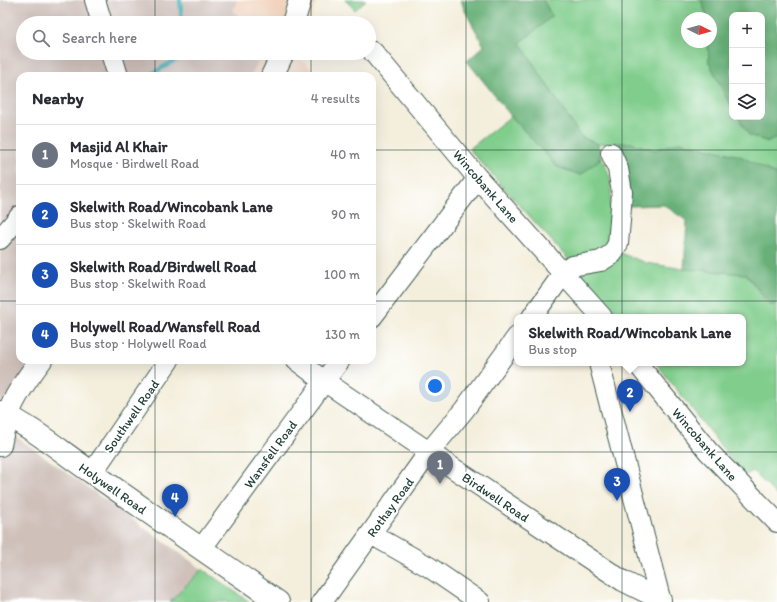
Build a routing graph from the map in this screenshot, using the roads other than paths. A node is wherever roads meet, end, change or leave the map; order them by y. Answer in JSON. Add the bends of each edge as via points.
{"nodes":[{"id":1,"x":94,"y":0,"type":"edge"},
{"id":2,"x":300,"y":0,"type":"edge"},
{"id":3,"x":100,"y":16,"type":"edge"},
{"id":4,"x":295,"y":16,"type":"edge"},
{"id":5,"x":376,"y":56,"type":"edge"},
{"id":6,"x":113,"y":60,"type":"edge"},
{"id":7,"x":280,"y":60,"type":"edge"},
{"id":8,"x":117,"y":72,"type":"edge"},
{"id":9,"x":274,"y":72,"type":"edge"},
{"id":10,"x":612,"y":153,"type":"dead end"},
{"id":11,"x":478,"y":178,"type":"junction"},
{"id":12,"x":16,"y":221,"type":"edge"},
{"id":13,"x":0,"y":239,"type":"edge"},
{"id":14,"x":563,"y":274,"type":"junction"},
{"id":15,"x":376,"y":312,"type":"edge"},
{"id":16,"x":534,"y":314,"type":"edge"},
{"id":17,"x":597,"y":314,"type":"edge"},
{"id":18,"x":514,"y":341,"type":"edge"},
{"id":19,"x":38,"y":364,"type":"edge"},
{"id":20,"x":167,"y":364,"type":"edge"},
{"id":21,"x":301,"y":364,"type":"edge"},
{"id":22,"x":337,"y":364,"type":"edge"},
{"id":23,"x":600,"y":366,"type":"edge"},
{"id":24,"x":639,"y":366,"type":"edge"},
{"id":25,"x":324,"y":381,"type":"junction"},
{"id":26,"x":4,"y":414,"type":"edge"},
{"id":27,"x":0,"y":445,"type":"edge"},
{"id":28,"x":429,"y":452,"type":"junction"},
{"id":29,"x":92,"y":473,"type":"junction"},
{"id":30,"x":777,"y":522,"type":"edge"},
{"id":31,"x":371,"y":534,"type":"junction"},
{"id":32,"x":201,"y":549,"type":"junction"},
{"id":33,"x":661,"y":601,"type":"edge"},
{"id":34,"x":278,"y":602,"type":"edge"},
{"id":35,"x":322,"y":602,"type":"edge"},
{"id":36,"x":480,"y":602,"type":"edge"}],
"edges":[{"from":1,"to":3,"type":"street"},
{"from":2,"to":4,"type":"main road"},
{"from":5,"to":11,"type":"street","name":"Wincobank Lane"},
{"from":6,"to":8,"type":"street"},
{"from":7,"to":9,"type":"main road"},
{"from":10,"to":14,"type":"street","via":[[622,192],[618,244],[612,254],[602,261],[572,266]]},
{"from":11,"to":14,"type":"street","name":"Wincobank Lane"},
{"from":11,"to":15,"type":"street"},
{"from":12,"to":13,"type":"street"},
{"from":14,"to":16,"type":"street"},
{"from":14,"to":17,"type":"street","name":"Wincobank Lane"},
{"from":18,"to":28,"type":"street","name":"Rothay Road","via":[[464,410]]},
{"from":19,"to":26,"type":"main road"},
{"from":20,"to":29,"type":"street","name":"Southwell Road"},
{"from":21,"to":25,"type":"street","name":"Birdwell Road"},
{"from":22,"to":25,"type":"street","name":"Wansfell Road"},
{"from":23,"to":33,"type":"street"},
{"from":24,"to":30,"type":"street","name":"Wincobank Lane","via":[[708,451]]},
{"from":25,"to":28,"type":"street","name":"Birdwell Road"},
{"from":25,"to":32,"type":"street","name":"Wansfell Road"},
{"from":26,"to":27,"type":"main road"},
{"from":26,"to":29,"type":"main road","name":"Holywell Road"},
{"from":28,"to":31,"type":"street","name":"Rothay Road"},
{"from":28,"to":33,"type":"street","name":"Birdwell Road","via":[[623,581]]},
{"from":29,"to":32,"type":"main road","name":"Holywell Road"},
{"from":31,"to":35,"type":"street","name":"Rothay Road"},
{"from":31,"to":36,"type":"street","via":[[429,567]]},
{"from":32,"to":34,"type":"main road","name":"Holywell Road"}]}
